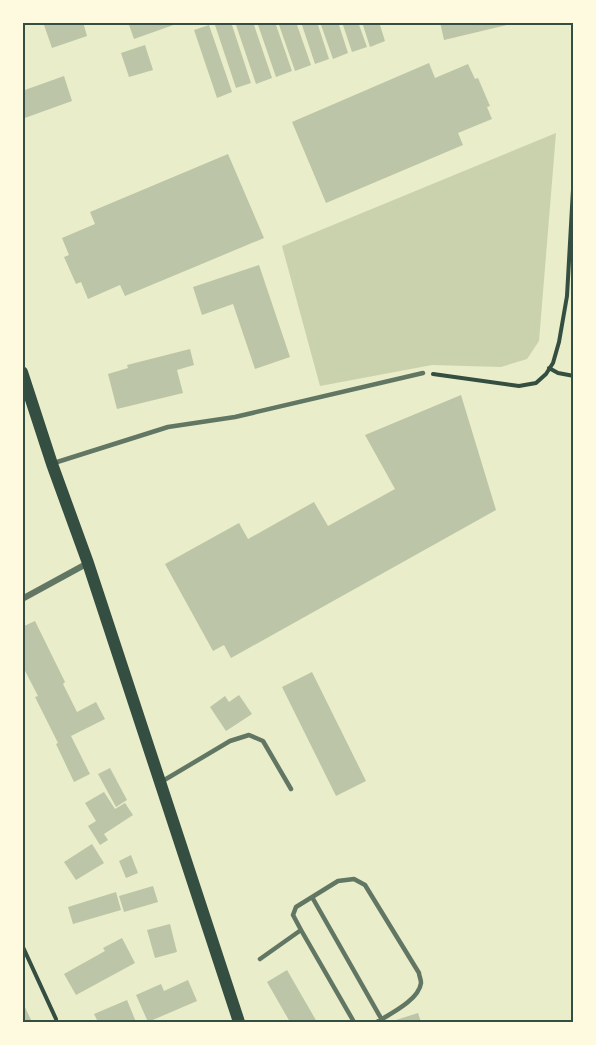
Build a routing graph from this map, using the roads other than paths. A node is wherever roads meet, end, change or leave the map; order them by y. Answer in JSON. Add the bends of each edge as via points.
{"nodes":[{"id":1,"x":22,"y":372,"type":"edge"},
{"id":2,"x":423,"y":373,"type":"road end"},
{"id":3,"x":52,"y":464,"type":"junction"},
{"id":4,"x":88,"y":563,"type":"junction"},
{"id":5,"x":22,"y":599,"type":"edge"},
{"id":6,"x":160,"y":783,"type":"junction"},
{"id":7,"x":291,"y":789,"type":"dead end"},
{"id":8,"x":312,"y":897,"type":"junction"},
{"id":9,"x":301,"y":930,"type":"junction"},
{"id":10,"x":260,"y":959,"type":"dead end"},
{"id":11,"x":380,"y":1021,"type":"edge"},
{"id":12,"x":239,"y":1023,"type":"edge"},
{"id":13,"x":354,"y":1023,"type":"edge"}],
"edges":[{"from":1,"to":3,"type":"main road"},
{"from":2,"to":3,"type":"lane","via":[[235,417],[168,427]]},
{"from":3,"to":4,"type":"main road"},
{"from":4,"to":5,"type":"street"},
{"from":4,"to":6,"type":"main road"},
{"from":6,"to":7,"type":"lane","via":[[230,741],[249,735],[263,741]]},
{"from":6,"to":12,"type":"main road"},
{"from":8,"to":9,"type":"lane","via":[[296,907],[293,915]]},
{"from":8,"to":11,"type":"lane"},
{"from":8,"to":11,"type":"lane","via":[[338,881],[354,879],[365,885],[419,973],[417,993]]},
{"from":9,"to":10,"type":"lane"},
{"from":9,"to":13,"type":"lane"}]}
